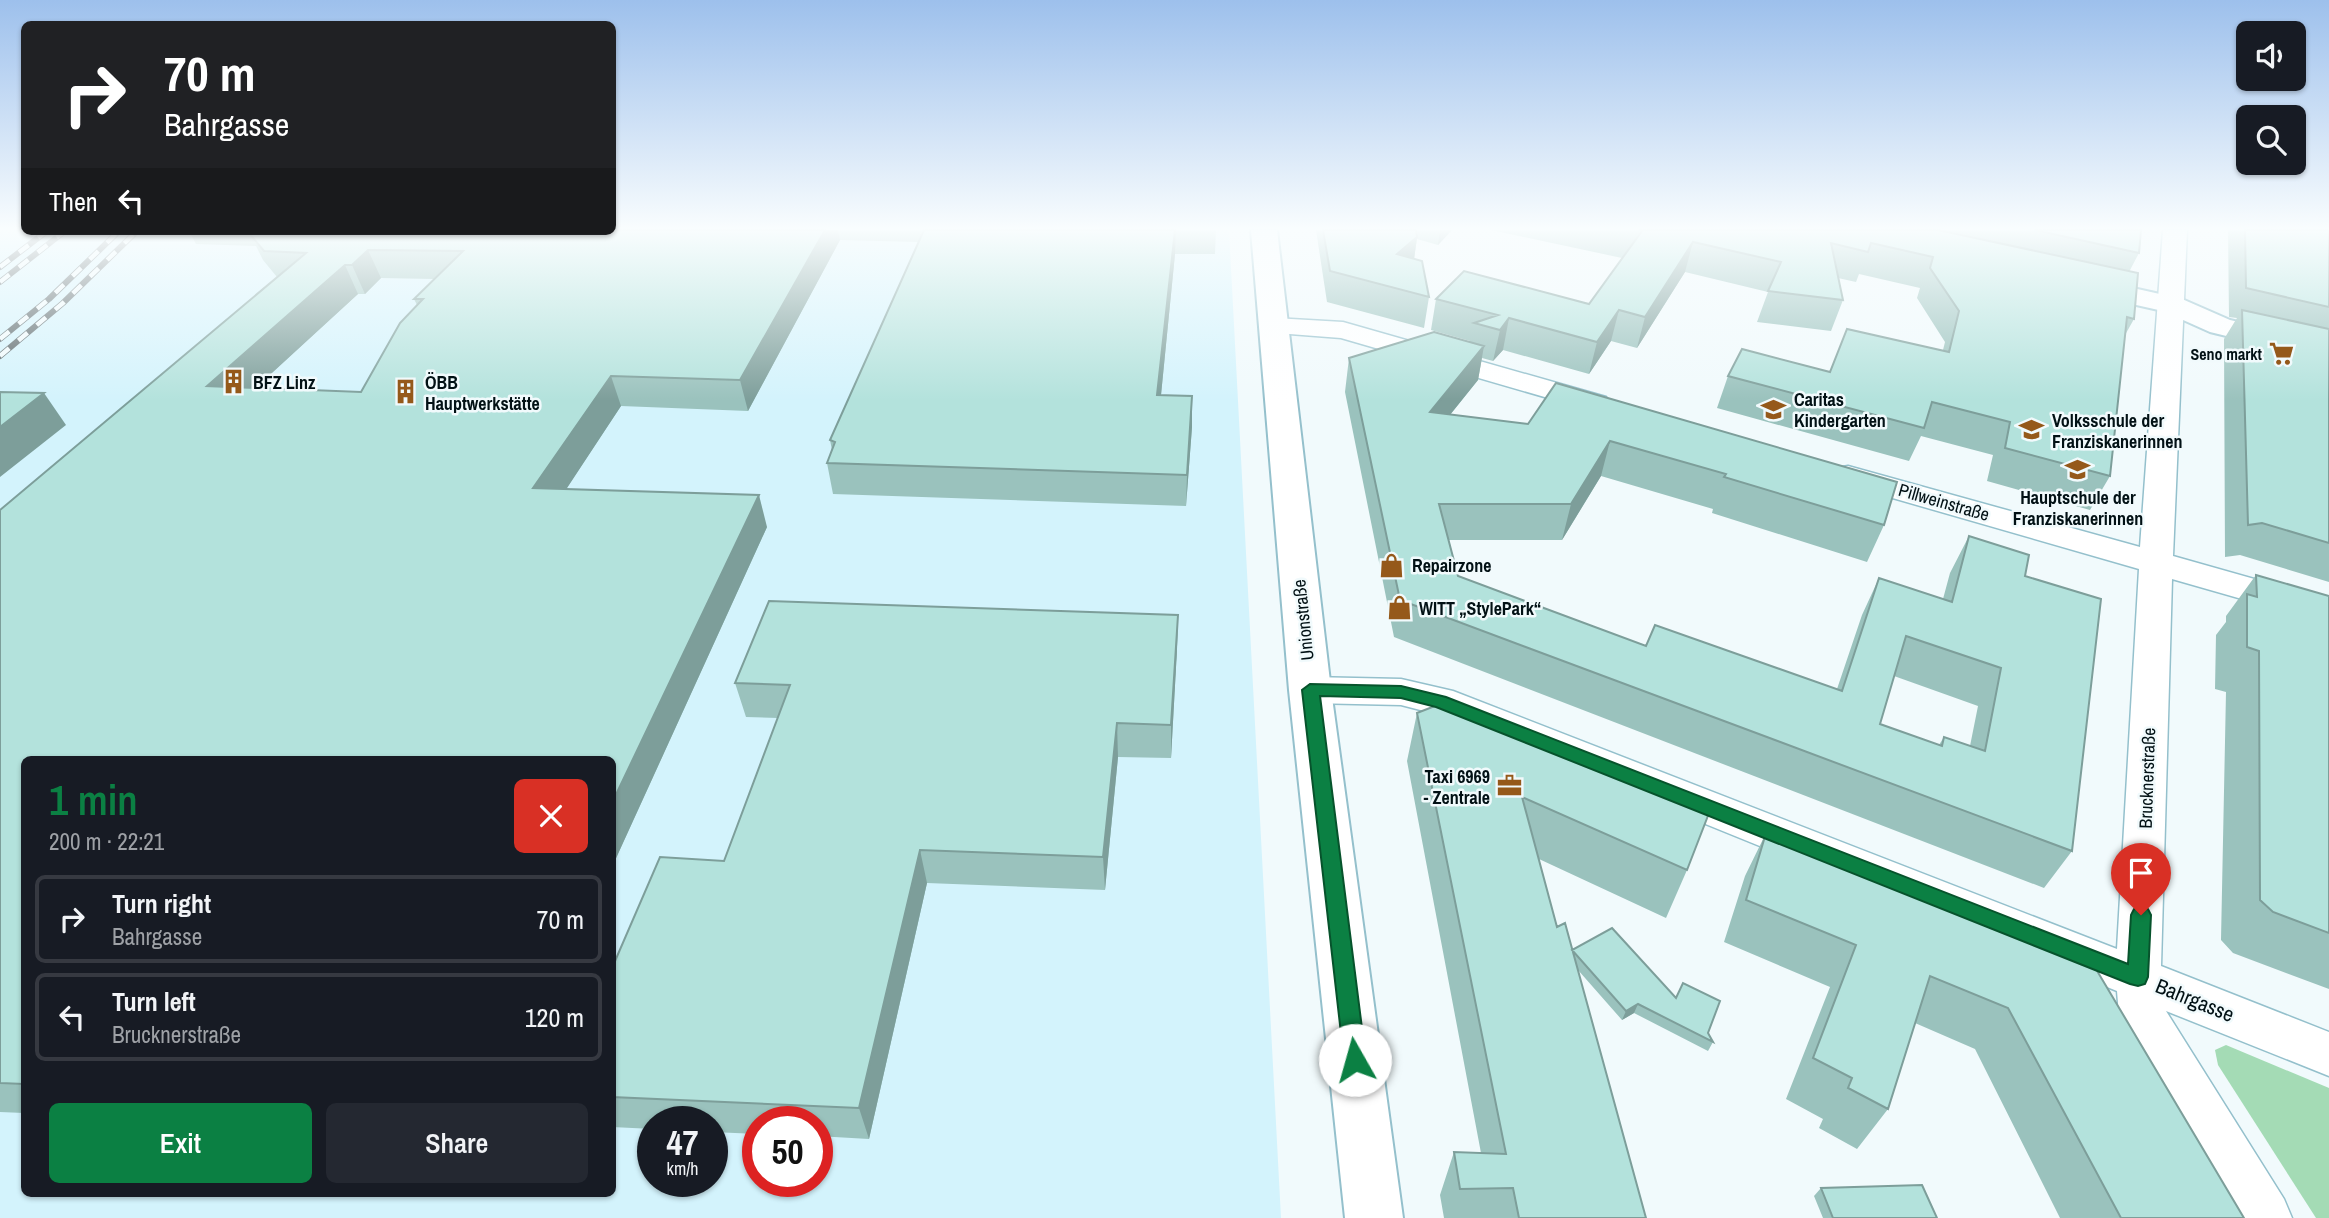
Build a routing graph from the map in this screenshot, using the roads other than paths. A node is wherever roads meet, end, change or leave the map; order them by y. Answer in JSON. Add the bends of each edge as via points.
{"nodes":[{"id":1,"x":1270,"y":287,"type":"edge"},
{"id":2,"x":2092,"y":287,"type":"edge"},
{"id":3,"x":2173,"y":287,"type":"edge"},
{"id":4,"x":2172,"y":305,"type":"junction"},
{"id":5,"x":1274,"y":327,"type":"junction"},
{"id":6,"x":2329,"y":327,"type":"edge"},
{"id":7,"x":2329,"y":352,"type":"edge"},
{"id":8,"x":1620,"y":410,"type":"edge"},
{"id":9,"x":1817,"y":466,"type":"edge"},
{"id":10,"x":2156,"y":563,"type":"junction"},
{"id":11,"x":2329,"y":612,"type":"edge"},
{"id":12,"x":1310,"y":690,"type":"junction"},
{"id":13,"x":2138,"y":977,"type":"junction"},
{"id":14,"x":2329,"y":1054,"type":"edge"},
{"id":15,"x":1374,"y":1218,"type":"edge"},
{"id":16,"x":2265,"y":1218,"type":"edge"}],
"edges":[{"from":1,"to":5,"type":"main road","name":"Unionstraße"},
{"from":2,"to":4,"type":"main road"},
{"from":3,"to":4,"type":"street","name":"Brucknerstraße"},
{"from":4,"to":6,"type":"main road","via":[[2221,305]]},
{"from":4,"to":7,"type":"main road","via":[[2220,326]]},
{"from":4,"to":10,"type":"street","name":"Brucknerstraße"},
{"from":5,"to":8,"type":"street","via":[[1343,330]]},
{"from":5,"to":12,"type":"main road","name":"Unionstraße"},
{"from":9,"to":10,"type":"street","name":"Pillweinstraße"},
{"from":10,"to":11,"type":"street","name":"Pillweinstraße"},
{"from":10,"to":13,"type":"street","name":"Brucknerstraße"},
{"from":12,"to":13,"type":"street","name":"Bahrgasse","via":[[1401,692],[1440,701]]},
{"from":12,"to":15,"type":"main road","name":"Unionstraße"},
{"from":13,"to":14,"type":"street","name":"Bahrgasse"},
{"from":13,"to":16,"type":"street","name":"Brucknerstraße","via":[[2143,1015]]}]}
